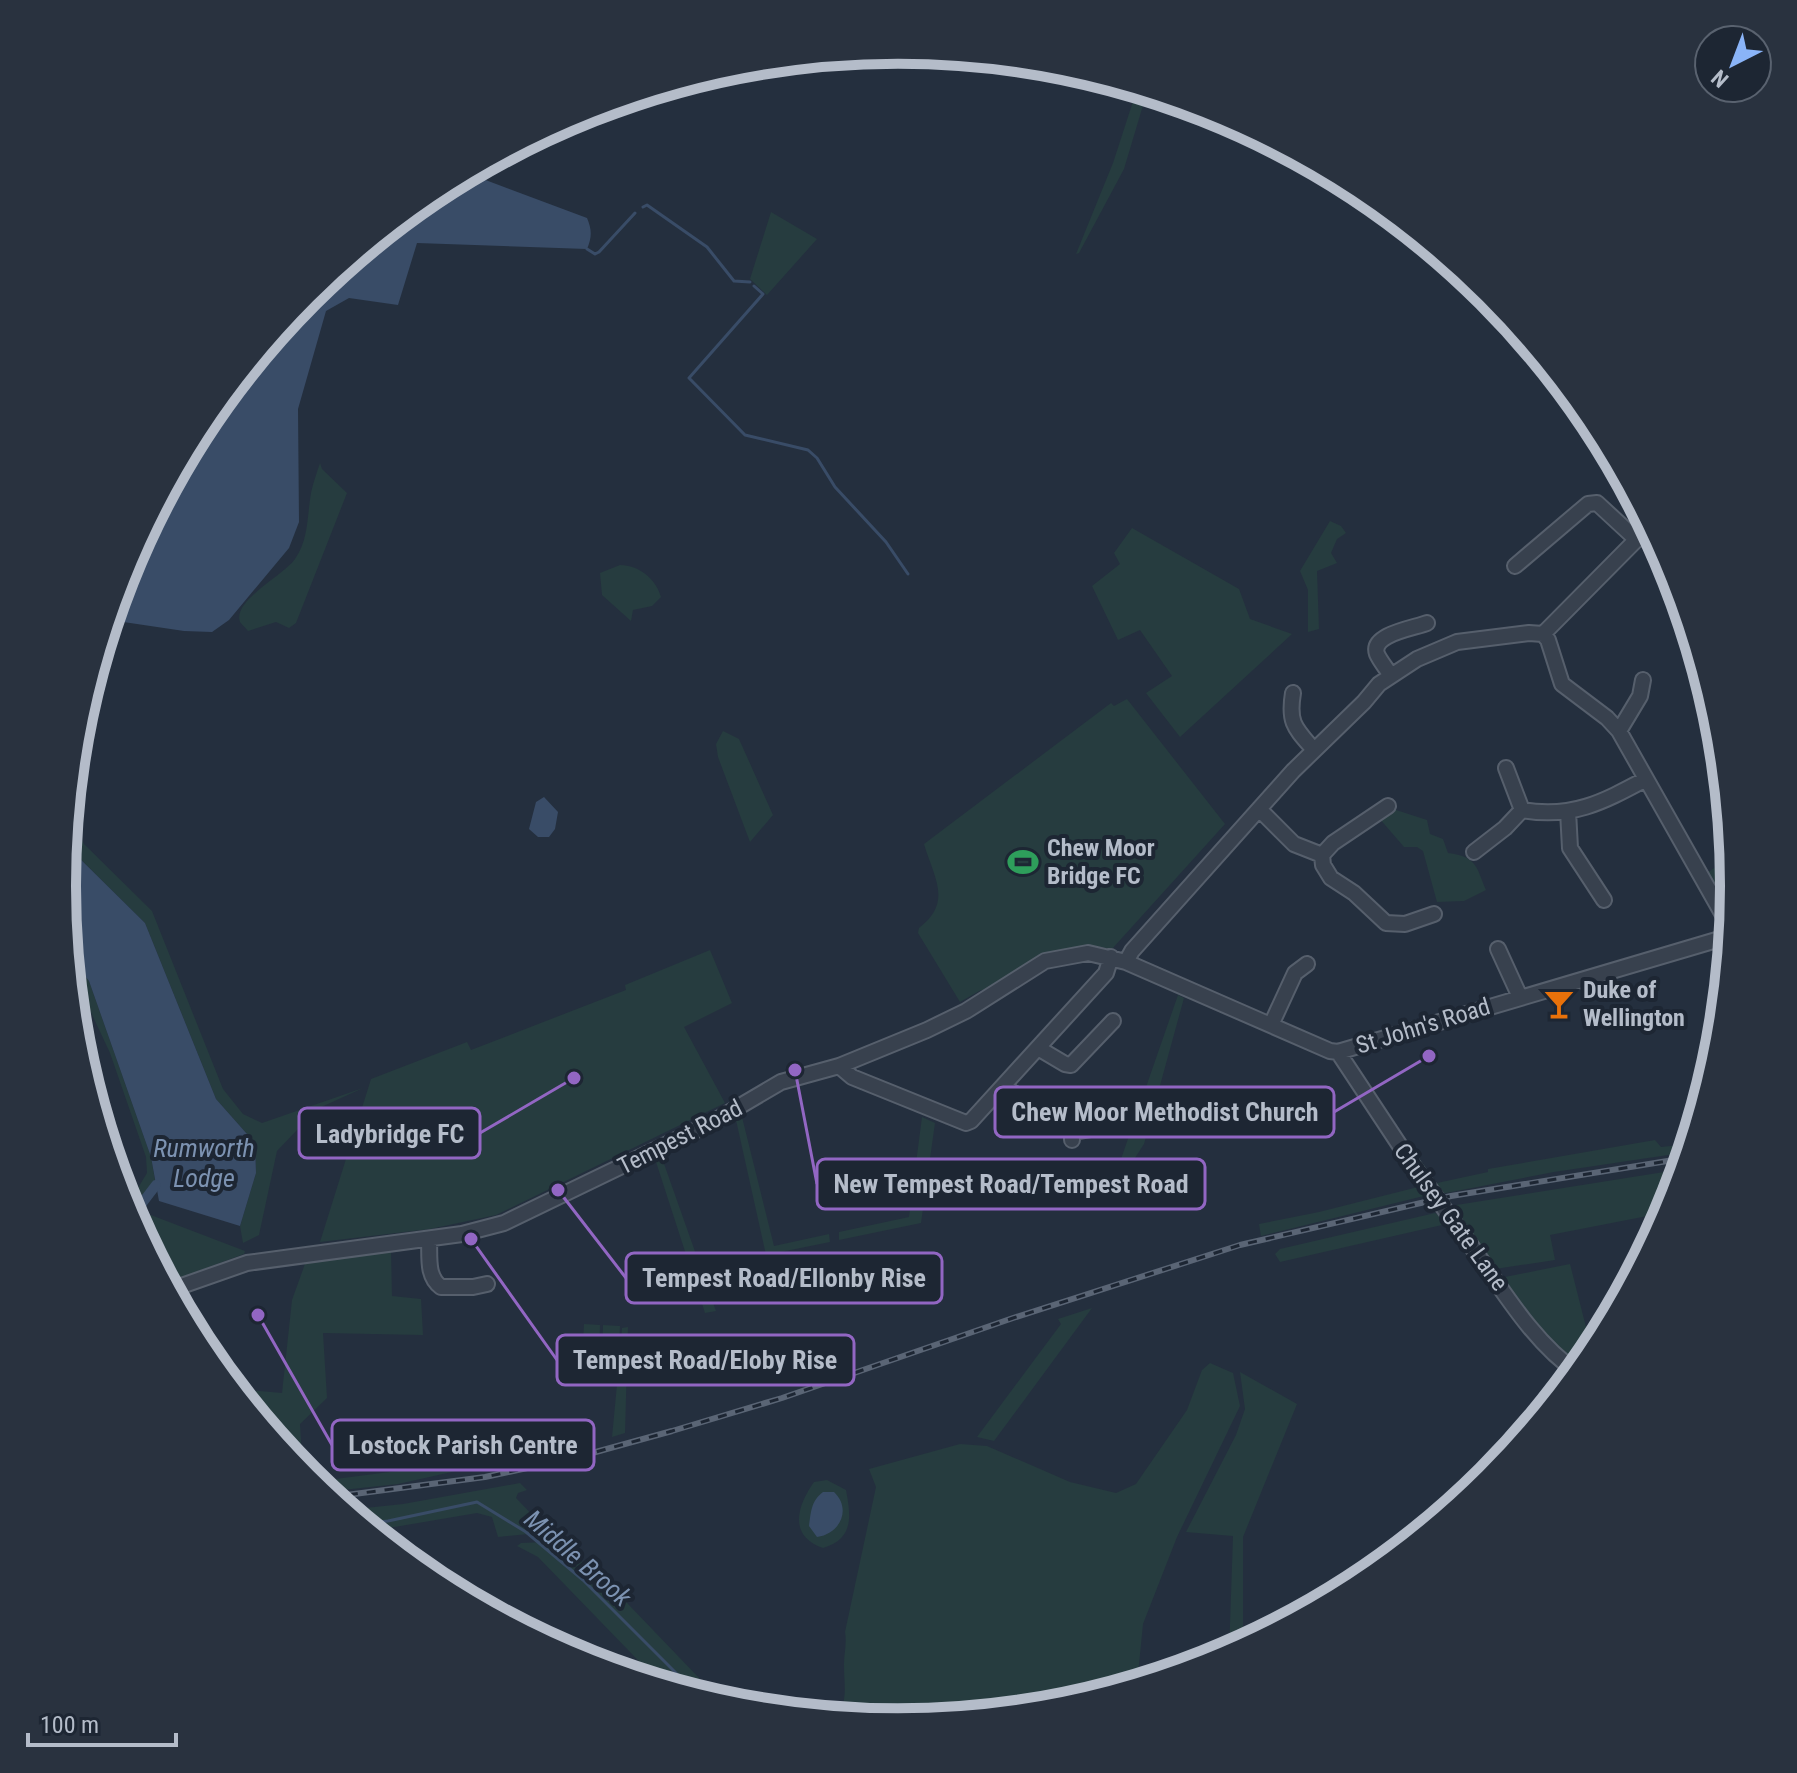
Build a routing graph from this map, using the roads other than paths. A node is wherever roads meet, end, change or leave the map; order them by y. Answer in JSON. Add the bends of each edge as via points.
{"nodes":[{"id":1,"x":1641,"y":535,"type":"edge"},
{"id":2,"x":1637,"y":540,"type":"junction"},
{"id":3,"x":1515,"y":566,"type":"dead end"},
{"id":4,"x":1427,"y":623,"type":"dead end"},
{"id":5,"x":1543,"y":634,"type":"junction"},
{"id":6,"x":1391,"y":676,"type":"junction"},
{"id":7,"x":1643,"y":680,"type":"dead end"},
{"id":8,"x":1293,"y":693,"type":"dead end"},
{"id":9,"x":1619,"y":731,"type":"junction"},
{"id":10,"x":1314,"y":750,"type":"junction"},
{"id":11,"x":1489,"y":762,"type":"dead end"},
{"id":12,"x":1646,"y":779,"type":"junction"},
{"id":13,"x":1388,"y":806,"type":"dead end"},
{"id":14,"x":1259,"y":809,"type":"junction"},
{"id":15,"x":1522,"y":810,"type":"junction"},
{"id":16,"x":1568,"y":811,"type":"junction"},
{"id":17,"x":1472,"y":854,"type":"dead end"},
{"id":18,"x":1322,"y":855,"type":"junction"},
{"id":19,"x":1596,"y":894,"type":"dead end"},
{"id":20,"x":1720,"y":910,"type":"edge"},
{"id":21,"x":1434,"y":914,"type":"dead end"},
{"id":22,"x":1719,"y":939,"type":"edge"},
{"id":23,"x":1498,"y":949,"type":"dead end"},
{"id":24,"x":1111,"y":957,"type":"junction"},
{"id":25,"x":1126,"y":962,"type":"junction"},
{"id":26,"x":1298,"y":966,"type":"dead end"},
{"id":27,"x":1520,"y":997,"type":"junction"},
{"id":28,"x":1113,"y":1021,"type":"dead end"},
{"id":29,"x":1271,"y":1025,"type":"junction"},
{"id":30,"x":1099,"y":1036,"type":"junction"},
{"id":31,"x":1111,"y":1047,"type":"dead end"},
{"id":32,"x":1038,"y":1048,"type":"junction"},
{"id":33,"x":1338,"y":1052,"type":"junction"},
{"id":34,"x":839,"y":1066,"type":"junction"},
{"id":35,"x":1003,"y":1086,"type":"junction"},
{"id":36,"x":1090,"y":1129,"type":"dead end"},
{"id":37,"x":429,"y":1239,"type":"junction"},
{"id":38,"x":487,"y":1284,"type":"dead end"},
{"id":39,"x":180,"y":1286,"type":"edge"},
{"id":40,"x":1567,"y":1364,"type":"edge"}],
"edges":[{"from":1,"to":2,"type":"street"},
{"from":2,"to":3,"type":"street","via":[[1605,508],[1588,504]]},
{"from":2,"to":5,"type":"street"},
{"from":4,"to":6,"type":"street","via":[[1395,632],[1377,646]]},
{"from":5,"to":6,"type":"street","via":[[1457,642]]},
{"from":5,"to":9,"type":"street","via":[[1552,646],[1562,684]]},
{"from":6,"to":10,"type":"street"},
{"from":7,"to":9,"type":"street","via":[[1640,696]]},
{"from":8,"to":10,"type":"street","via":[[1287,711]]},
{"from":9,"to":12,"type":"street"},
{"from":10,"to":14,"type":"street"},
{"from":11,"to":15,"type":"street","via":[[1509,766]]},
{"from":12,"to":16,"type":"street","via":[[1599,804]]},
{"from":12,"to":20,"type":"street"},
{"from":13,"to":18,"type":"street"},
{"from":14,"to":18,"type":"street","via":[[1294,844]]},
{"from":14,"to":25,"type":"street"},
{"from":15,"to":16,"type":"street"},
{"from":15,"to":17,"type":"street"},
{"from":16,"to":19,"type":"street","via":[[1570,848]]},
{"from":18,"to":21,"type":"street","via":[[1331,878],[1386,923],[1405,924]]},
{"from":22,"to":27,"type":"street","name":"St John's Road"},
{"from":23,"to":27,"type":"street"},
{"from":24,"to":25,"type":"street","name":"St John's Road"},
{"from":24,"to":32,"type":"street","via":[[1106,973]]},
{"from":24,"to":34,"type":"street","name":"Tempest Road","via":[[1088,953],[1045,961],[953,1017]]},
{"from":25,"to":29,"type":"street","name":"St John's Road"},
{"from":26,"to":29,"type":"street"},
{"from":27,"to":33,"type":"street","name":"St John's Road"},
{"from":28,"to":30,"type":"street"},
{"from":29,"to":33,"type":"street","name":"St John's Road"},
{"from":30,"to":31,"type":"street"},
{"from":30,"to":32,"type":"street","via":[[1071,1065]]},
{"from":32,"to":35,"type":"street"},
{"from":33,"to":40,"type":"street","name":"Chulsey Gate Lane","bridge":true,"via":[[1530,1326]]},
{"from":34,"to":35,"type":"street","via":[[852,1077],[966,1123]]},
{"from":34,"to":37,"type":"street","name":"Tempest Road","via":[[781,1082],[713,1122],[524,1215],[486,1229]]},
{"from":35,"to":36,"type":"street","via":[[1072,1136]]},
{"from":37,"to":38,"type":"street","via":[[430,1271],[437,1284]]},
{"from":37,"to":39,"type":"street","name":"Tempest Road","via":[[247,1263]]}]}
